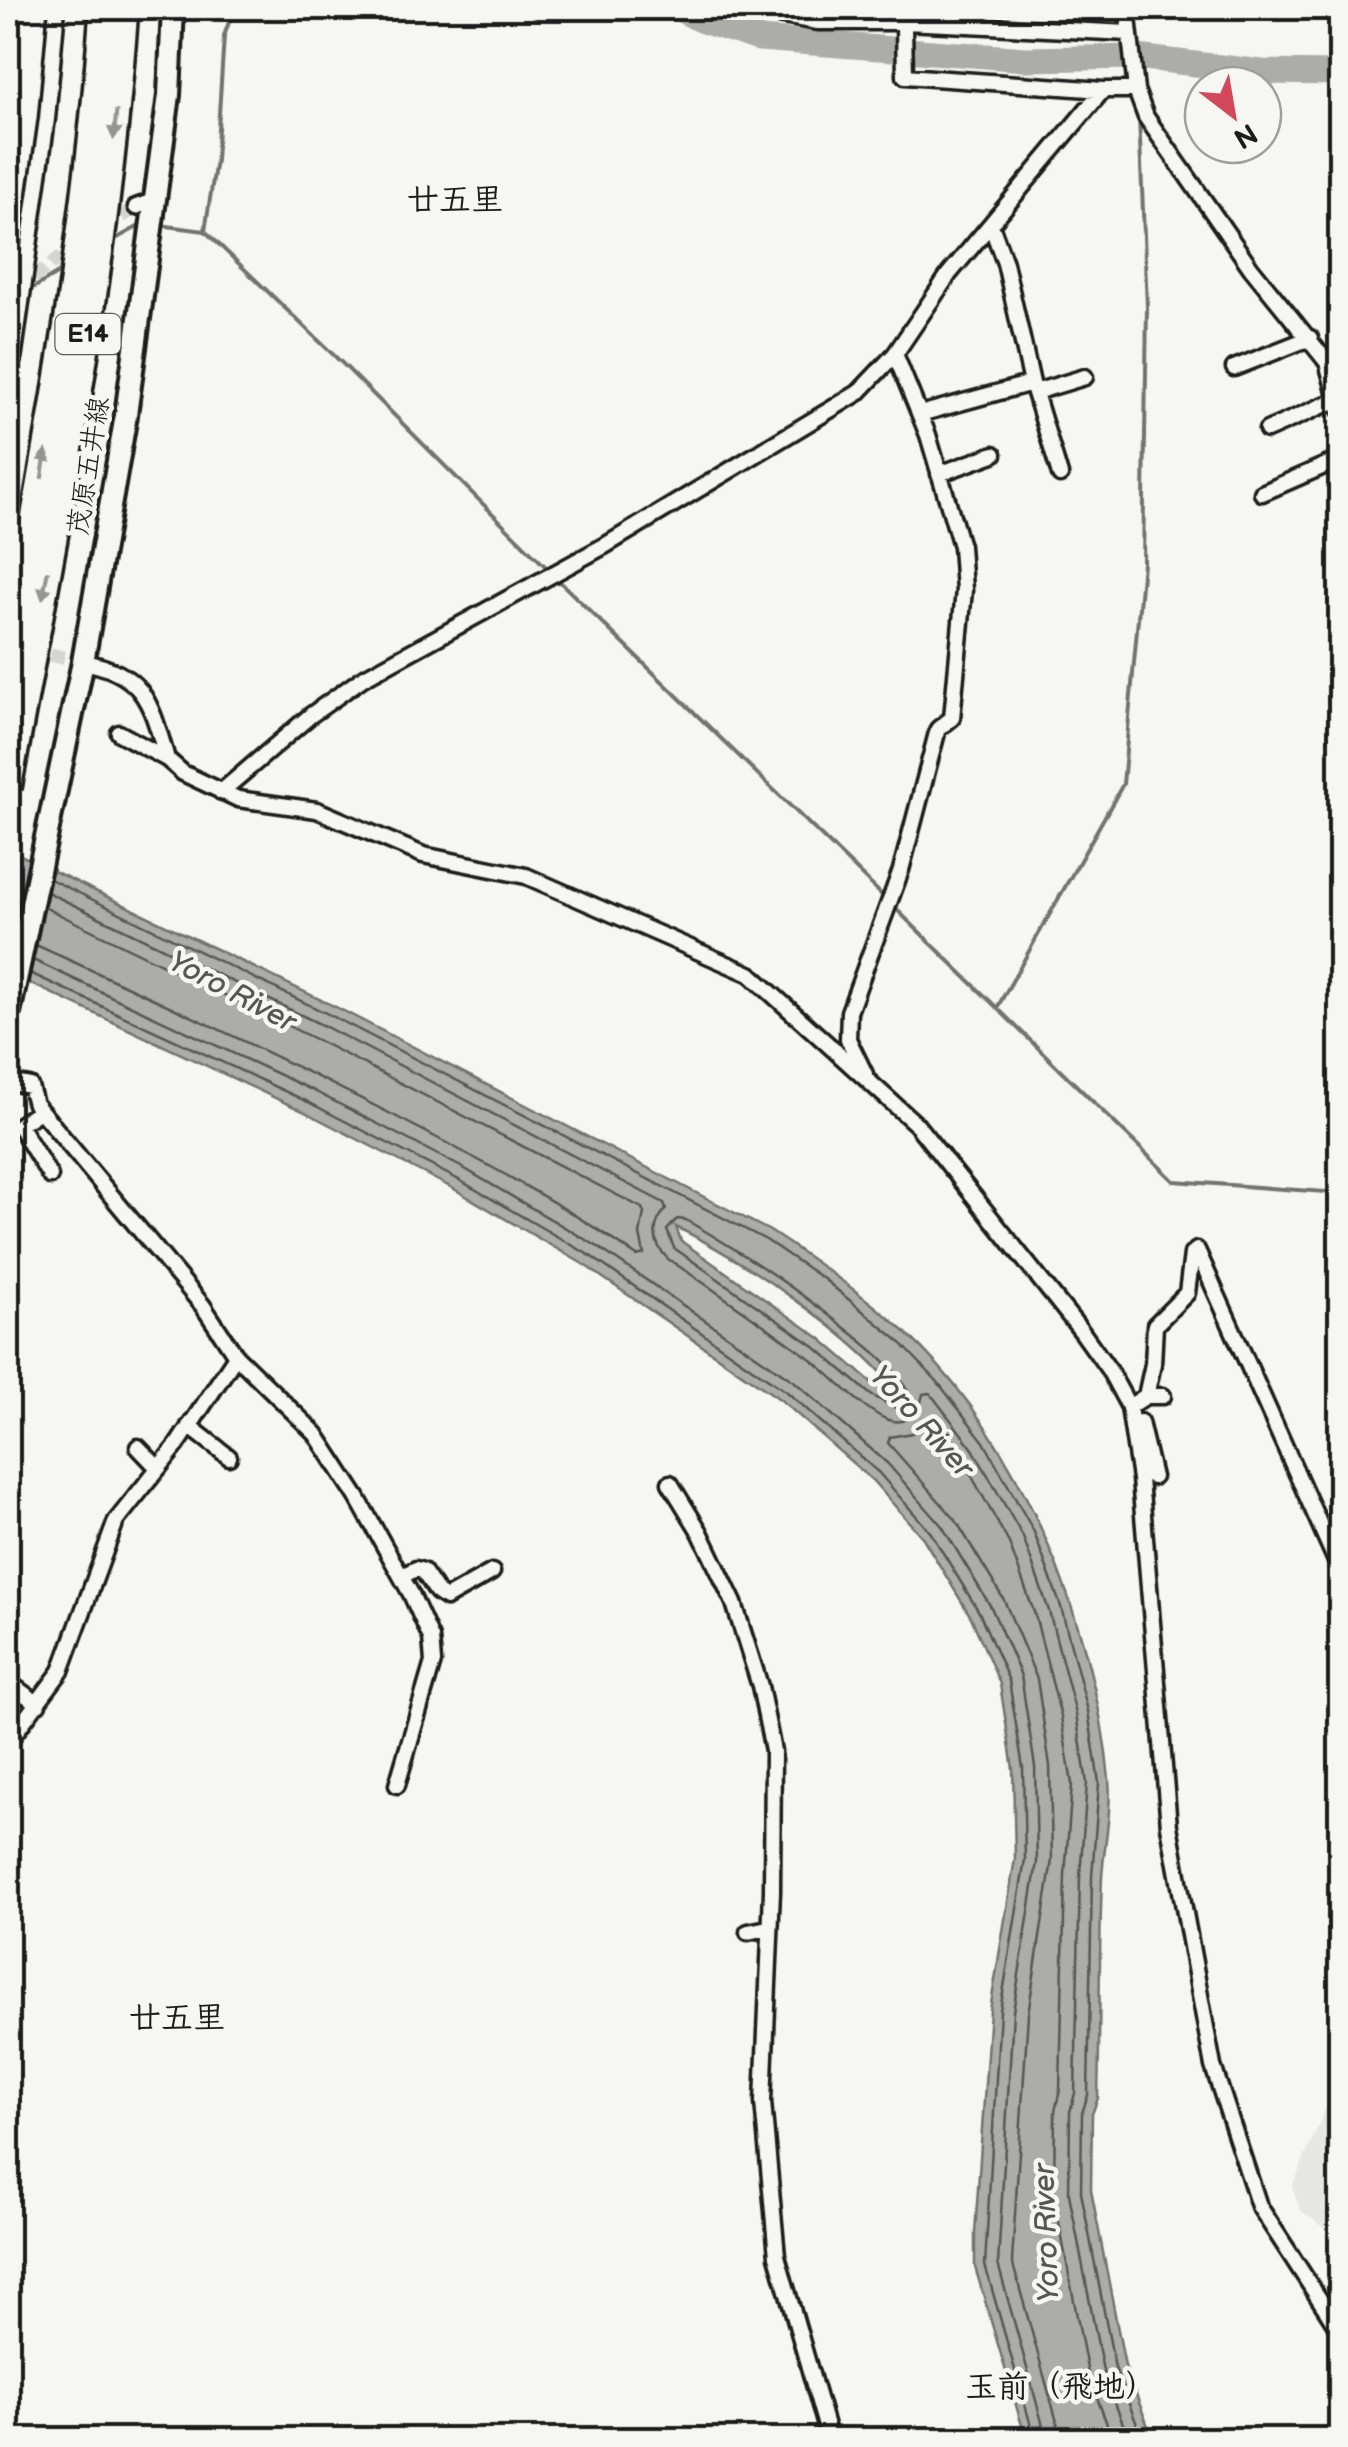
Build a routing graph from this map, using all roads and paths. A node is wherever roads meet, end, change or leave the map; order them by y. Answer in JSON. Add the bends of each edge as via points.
{"nodes":[{"id":1,"x":57,"y":8,"type":"edge"},
{"id":2,"x":173,"y":8,"type":"edge"},
{"id":3,"x":1127,"y":8,"type":"edge"},
{"id":4,"x":770,"y":14,"type":"dead end"},
{"id":5,"x":113,"y":17,"type":"edge"},
{"id":6,"x":904,"y":27,"type":"dead end"},
{"id":7,"x":1129,"y":33,"type":"junction"},
{"id":8,"x":1103,"y":90,"type":"junction"},
{"id":9,"x":1136,"y":90,"type":"junction"},
{"id":10,"x":992,"y":225,"type":"junction"},
{"id":11,"x":1310,"y":338,"type":"junction"},
{"id":12,"x":1340,"y":351,"type":"edge"},
{"id":13,"x":895,"y":354,"type":"junction"},
{"id":14,"x":1325,"y":360,"type":"junction"},
{"id":15,"x":1234,"y":368,"type":"dead end"},
{"id":16,"x":1086,"y":377,"type":"dead end"},
{"id":17,"x":1034,"y":388,"type":"junction"},
{"id":18,"x":8,"y":395,"type":"edge"},
{"id":19,"x":1339,"y":404,"type":"edge"},
{"id":20,"x":920,"y":414,"type":"junction"},
{"id":21,"x":1267,"y":430,"type":"dead end"},
{"id":22,"x":994,"y":454,"type":"dead end"},
{"id":23,"x":1340,"y":459,"type":"edge"},
{"id":24,"x":939,"y":474,"type":"junction"},
{"id":25,"x":1060,"y":475,"type":"dead end"},
{"id":26,"x":1262,"y":493,"type":"dead end"},
{"id":27,"x":25,"y":633,"type":"junction"},
{"id":28,"x":8,"y":662,"type":"edge"},
{"id":29,"x":83,"y":662,"type":"junction"},
{"id":30,"x":119,"y":733,"type":"dead end"},
{"id":31,"x":167,"y":759,"type":"junction"},
{"id":32,"x":8,"y":788,"type":"edge"},
{"id":33,"x":221,"y":792,"type":"junction"},
{"id":34,"x":8,"y":1018,"type":"edge"},
{"id":35,"x":868,"y":1079,"type":"junction"},
{"id":36,"x":8,"y":1082,"type":"edge"},
{"id":37,"x":40,"y":1111,"type":"junction"},
{"id":38,"x":50,"y":1176,"type":"dead end"},
{"id":39,"x":236,"y":1356,"type":"junction"},
{"id":40,"x":1163,"y":1396,"type":"dead end"},
{"id":41,"x":1137,"y":1402,"type":"junction"},
{"id":42,"x":189,"y":1426,"type":"junction"},
{"id":43,"x":138,"y":1446,"type":"dead end"},
{"id":44,"x":229,"y":1457,"type":"dead end"},
{"id":45,"x":158,"y":1468,"type":"junction"},
{"id":46,"x":1152,"y":1477,"type":"dead end"},
{"id":47,"x":670,"y":1483,"type":"dead end"},
{"id":48,"x":1340,"y":1570,"type":"edge"},
{"id":49,"x":492,"y":1572,"type":"dead end"},
{"id":50,"x":402,"y":1576,"type":"junction"},
{"id":51,"x":8,"y":1682,"type":"edge"},
{"id":52,"x":38,"y":1704,"type":"junction"},
{"id":53,"x":8,"y":1742,"type":"edge"},
{"id":54,"x":397,"y":1785,"type":"dead end"},
{"id":55,"x":768,"y":1928,"type":"junction"},
{"id":56,"x":748,"y":1932,"type":"dead end"},
{"id":57,"x":1340,"y":2331,"type":"edge"},
{"id":58,"x":830,"y":2440,"type":"edge"}],
"edges":[{"from":1,"to":18,"type":"street","via":[[29,278]]},
{"from":2,"to":29,"type":"main road","name":"茂原五井線","via":[[169,96],[146,204],[126,415]]},
{"from":3,"to":7,"type":"street"},
{"from":4,"to":7,"type":"street","via":[[818,22]]},
{"from":5,"to":27,"type":"highway","number":"E14","via":[[115,127],[87,341]]},
{"from":6,"to":8,"type":"street","via":[[905,76]]},
{"from":7,"to":9,"type":"street"},
{"from":8,"to":9,"type":"street"},
{"from":8,"to":10,"type":"street"},
{"from":9,"to":11,"type":"street","via":[[1152,127],[1251,268]]},
{"from":10,"to":13,"type":"street"},
{"from":10,"to":17,"type":"street"},
{"from":11,"to":14,"type":"street"},
{"from":11,"to":15,"type":"street"},
{"from":12,"to":14,"type":"street"},
{"from":13,"to":20,"type":"street"},
{"from":13,"to":33,"type":"street","via":[[842,403],[606,545],[364,678]]},
{"from":14,"to":19,"type":"street"},
{"from":16,"to":17,"type":"street"},
{"from":17,"to":20,"type":"street"},
{"from":17,"to":25,"type":"street"},
{"from":19,"to":21,"type":"street"},
{"from":20,"to":24,"type":"street"},
{"from":22,"to":24,"type":"street"},
{"from":23,"to":26,"type":"street"},
{"from":24,"to":35,"type":"street","via":[[961,546],[964,590],[952,718],[938,729],[901,870],[849,1012],[848,1038]]},
{"from":27,"to":28,"type":"highway","number":"E14","bridge":true},
{"from":27,"to":32,"type":"highway","number":"E14","bridge":true},
{"from":29,"to":31,"type":"street","via":[[131,678],[150,700]]},
{"from":29,"to":34,"type":"main road","name":"茂原五井線"},
{"from":30,"to":31,"type":"street"},
{"from":31,"to":33,"type":"street"},
{"from":33,"to":35,"type":"street","via":[[317,810],[423,855],[526,876],[708,954],[764,984]]},
{"from":35,"to":41,"type":"street","via":[[916,1124]]},
{"from":36,"to":37,"type":"street","via":[[30,1086]]},
{"from":37,"to":38,"type":"street","via":[[19,1125]]},
{"from":37,"to":39,"type":"street","via":[[203,1306]]},
{"from":39,"to":42,"type":"street"},
{"from":39,"to":50,"type":"street","via":[[316,1434]]},
{"from":40,"to":41,"type":"street"},
{"from":41,"to":46,"type":"street"},
{"from":41,"to":48,"type":"street","via":[[1153,1364],[1155,1325],[1187,1294],[1197,1250]]},
{"from":41,"to":57,"type":"street","via":[[1169,1826],[1212,2066],[1259,2206]]},
{"from":42,"to":44,"type":"street"},
{"from":42,"to":45,"type":"street"},
{"from":43,"to":45,"type":"street"},
{"from":45,"to":52,"type":"street","via":[[116,1521],[61,1671]]},
{"from":47,"to":55,"type":"street","via":[[734,1603],[760,1686],[775,1768]]},
{"from":49,"to":50,"type":"street","via":[[446,1598],[423,1571]]},
{"from":50,"to":54,"type":"street","via":[[431,1638],[433,1662]]},
{"from":51,"to":52,"type":"street"},
{"from":52,"to":53,"type":"street"},
{"from":55,"to":56,"type":"street"},
{"from":55,"to":58,"type":"street","via":[[763,2102],[775,2241]]}]}
